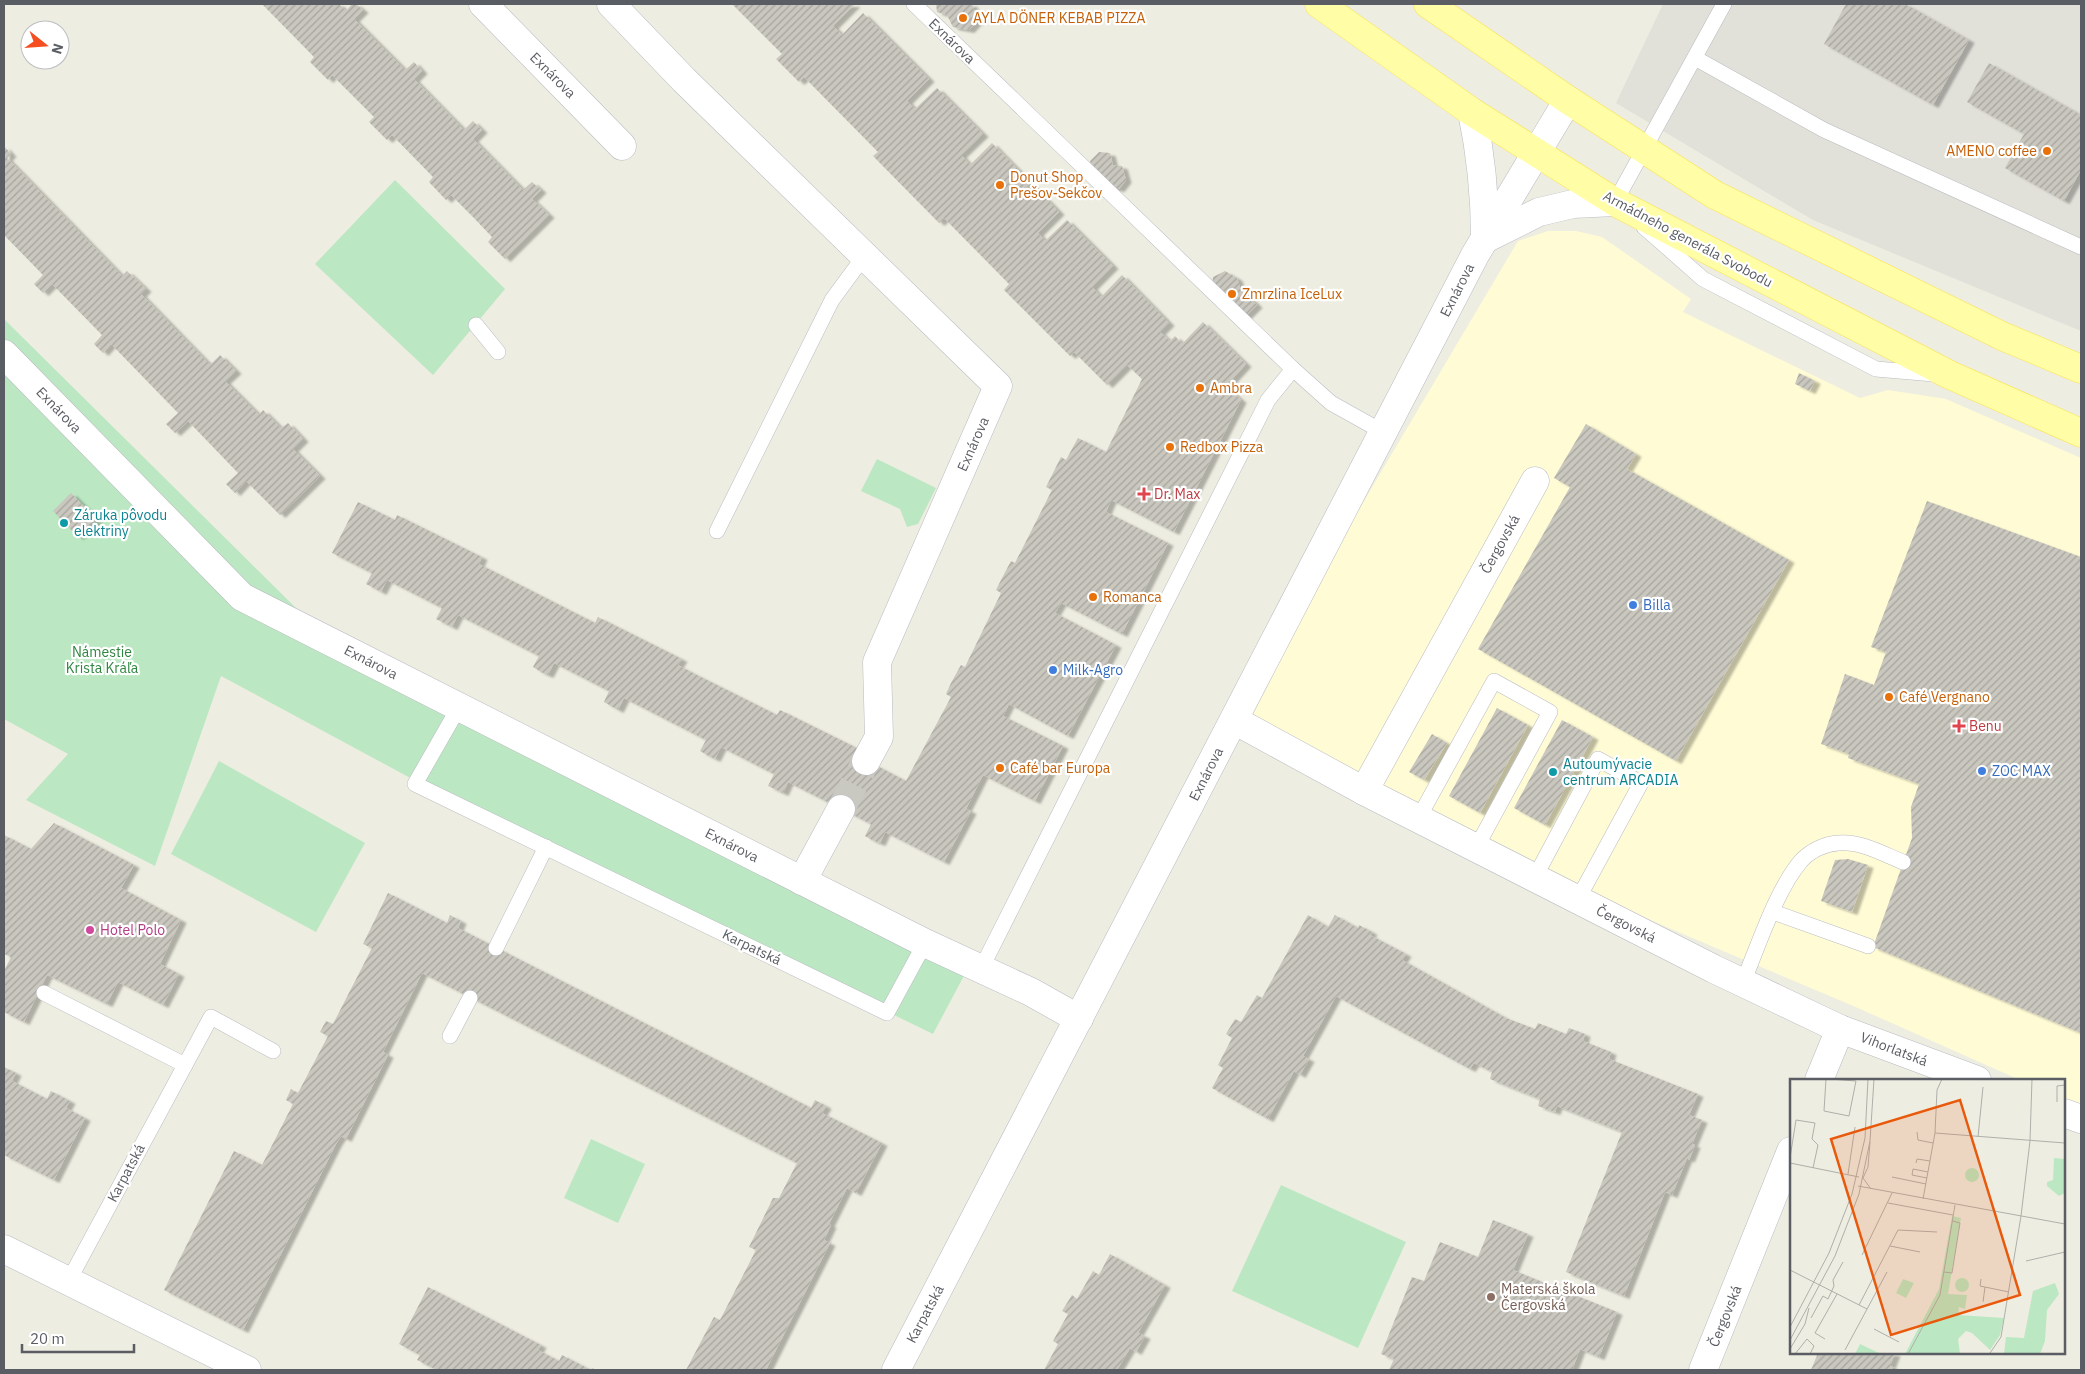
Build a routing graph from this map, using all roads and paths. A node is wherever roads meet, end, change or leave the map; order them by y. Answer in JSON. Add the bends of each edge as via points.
{"nodes":[{"id":1,"x":483,"y":4,"type":"edge"},
{"id":2,"x":611,"y":4,"type":"edge"},
{"id":3,"x":914,"y":4,"type":"edge"},
{"id":4,"x":1319,"y":4,"type":"edge"},
{"id":5,"x":1428,"y":4,"type":"edge"},
{"id":6,"x":1724,"y":4,"type":"edge"},
{"id":7,"x":1695,"y":58,"type":"junction"},
{"id":8,"x":1568,"y":100,"type":"junction"},
{"id":9,"x":1472,"y":112,"type":"junction"},
{"id":10,"x":622,"y":146,"type":"dead end"},
{"id":11,"x":1644,"y":150,"type":"junction"},
{"id":12,"x":1536,"y":152,"type":"junction"},
{"id":13,"x":1616,"y":202,"type":"junction"},
{"id":14,"x":1485,"y":239,"type":"junction"},
{"id":15,"x":2081,"y":247,"type":"edge"},
{"id":16,"x":864,"y":255,"type":"junction"},
{"id":17,"x":476,"y":325,"type":"dead end"},
{"id":18,"x":498,"y":352,"type":"dead end"},
{"id":19,"x":4,"y":354,"type":"edge"},
{"id":20,"x":1293,"y":369,"type":"junction"},
{"id":21,"x":2081,"y":369,"type":"edge"},
{"id":22,"x":1383,"y":432,"type":"junction"},
{"id":23,"x":2081,"y":433,"type":"edge"},
{"id":24,"x":1535,"y":481,"type":"dead end"},
{"id":25,"x":717,"y":531,"type":"dead end"},
{"id":26,"x":459,"y":707,"type":"junction"},
{"id":27,"x":1234,"y":720,"type":"junction"},
{"id":28,"x":866,"y":761,"type":"tunnel mouth"},
{"id":29,"x":1364,"y":791,"type":"junction"},
{"id":30,"x":841,"y":809,"type":"tunnel mouth"},
{"id":31,"x":1418,"y":819,"type":"junction"},
{"id":32,"x":546,"y":847,"type":"junction"},
{"id":33,"x":1476,"y":848,"type":"junction"},
{"id":34,"x":1903,"y":862,"type":"dead end"},
{"id":35,"x":1535,"y":877,"type":"junction"},
{"id":36,"x":802,"y":881,"type":"junction"},
{"id":37,"x":1578,"y":899,"type":"junction"},
{"id":38,"x":1772,"y":912,"type":"junction"},
{"id":39,"x":925,"y":943,"type":"junction"},
{"id":40,"x":1868,"y":946,"type":"dead end"},
{"id":41,"x":496,"y":948,"type":"dead end"},
{"id":42,"x":981,"y":969,"type":"junction"},
{"id":43,"x":1742,"y":982,"type":"junction"},
{"id":44,"x":44,"y":993,"type":"dead end"},
{"id":45,"x":470,"y":998,"type":"dead end"},
{"id":46,"x":1079,"y":1019,"type":"junction"},
{"id":47,"x":1840,"y":1029,"type":"junction"},
{"id":48,"x":450,"y":1036,"type":"dead end"},
{"id":49,"x":273,"y":1051,"type":"dead end"},
{"id":50,"x":185,"y":1065,"type":"junction"},
{"id":51,"x":1819,"y":1079,"type":"edge"},
{"id":52,"x":1974,"y":1079,"type":"edge"},
{"id":53,"x":2065,"y":1113,"type":"edge"},
{"id":54,"x":2081,"y":1119,"type":"edge"},
{"id":55,"x":1790,"y":1153,"type":"edge"},
{"id":56,"x":4,"y":1249,"type":"edge"},
{"id":57,"x":68,"y":1282,"type":"junction"},
{"id":58,"x":246,"y":1370,"type":"edge"},
{"id":59,"x":896,"y":1370,"type":"edge"},
{"id":60,"x":1703,"y":1370,"type":"edge"}],
"edges":[{"from":1,"to":10,"type":"street","name":"Exnárova"},
{"from":2,"to":16,"type":"street","name":"Exnárova","via":[[684,80]]},
{"from":3,"to":20,"type":"lane","name":"Exnárova"},
{"from":4,"to":9,"type":"main road","name":"Armádneho generála Svobodu"},
{"from":5,"to":8,"type":"main road"},
{"from":6,"to":7,"type":"lane"},
{"from":7,"to":11,"type":"lane"},
{"from":7,"to":15,"type":"lane","via":[[1824,130]]},
{"from":8,"to":11,"type":"main road"},
{"from":8,"to":12,"type":"street","name":"Exnárova"},
{"from":9,"to":12,"type":"main road","name":"Armádneho generála Svobodu"},
{"from":9,"to":14,"type":"street","via":[[1482,158]]},
{"from":11,"to":13,"type":"lane"},
{"from":11,"to":21,"type":"main road","via":[[1715,195],[1993,332]]},
{"from":12,"to":13,"type":"main road","name":"Armádneho generála Svobodu"},
{"from":12,"to":14,"type":"street","name":"Exnárova"},
{"from":13,"to":14,"type":"street","via":[[1573,204],[1539,212]]},
{"from":13,"to":23,"type":"main road","name":"Armádneho generála Svobodu","via":[[1950,375]]},
{"from":14,"to":22,"type":"street","name":"Exnárova"},
{"from":16,"to":25,"type":"lane","via":[[832,300]]},
{"from":16,"to":28,"type":"street","name":"Exnárova","via":[[998,386],[877,662],[878,737]]},
{"from":17,"to":18,"type":"lane"},
{"from":19,"to":26,"type":"street","name":"Exnárova","via":[[242,597]]},
{"from":20,"to":22,"type":"lane","name":"Exnárova","via":[[1331,403]]},
{"from":20,"to":42,"type":"lane","via":[[1268,400]]},
{"from":22,"to":27,"type":"street","name":"Exnárova"},
{"from":24,"to":29,"type":"street","name":"Čergovská"},
{"from":26,"to":32,"type":"lane","name":"Karpatská","via":[[415,784]]},
{"from":26,"to":36,"type":"street","name":"Exnárova"},
{"from":27,"to":29,"type":"street","name":"Čergovská"},
{"from":27,"to":46,"type":"street","name":"Exnárova"},
{"from":29,"to":31,"type":"street","name":"Čergovská"},
{"from":30,"to":36,"type":"street"},
{"from":31,"to":33,"type":"street","name":"Čergovská"},
{"from":31,"to":33,"type":"lane","via":[[1494,681],[1550,712]]},
{"from":32,"to":39,"type":"lane","name":"Karpatská","via":[[887,1013]]},
{"from":32,"to":41,"type":"lane"},
{"from":33,"to":35,"type":"street","name":"Čergovská"},
{"from":34,"to":38,"type":"lane","via":[[1860,845],[1837,843],[1816,849],[1801,860]]},
{"from":35,"to":37,"type":"street","name":"Čergovská"},
{"from":35,"to":37,"type":"lane","via":[[1598,759],[1641,783]]},
{"from":36,"to":39,"type":"street","name":"Exnárova"},
{"from":37,"to":43,"type":"street","name":"Čergovská"},
{"from":38,"to":40,"type":"lane"},
{"from":38,"to":43,"type":"lane"},
{"from":39,"to":42,"type":"street","name":"Exnárova"},
{"from":42,"to":46,"type":"street","name":"Exnárova"},
{"from":43,"to":47,"type":"street","name":"Čergovská"},
{"from":44,"to":50,"type":"lane"},
{"from":45,"to":48,"type":"lane"},
{"from":46,"to":59,"type":"street","name":"Karpatská"},
{"from":47,"to":51,"type":"street"},
{"from":47,"to":52,"type":"street","name":"Vihorlatská"},
{"from":49,"to":50,"type":"lane","name":"Karpatská","via":[[211,1016]]},
{"from":50,"to":57,"type":"lane","name":"Karpatská"},
{"from":53,"to":54,"type":"street"},
{"from":55,"to":60,"type":"street","name":"Čergovská"},
{"from":56,"to":57,"type":"street"},
{"from":57,"to":58,"type":"street"}]}
